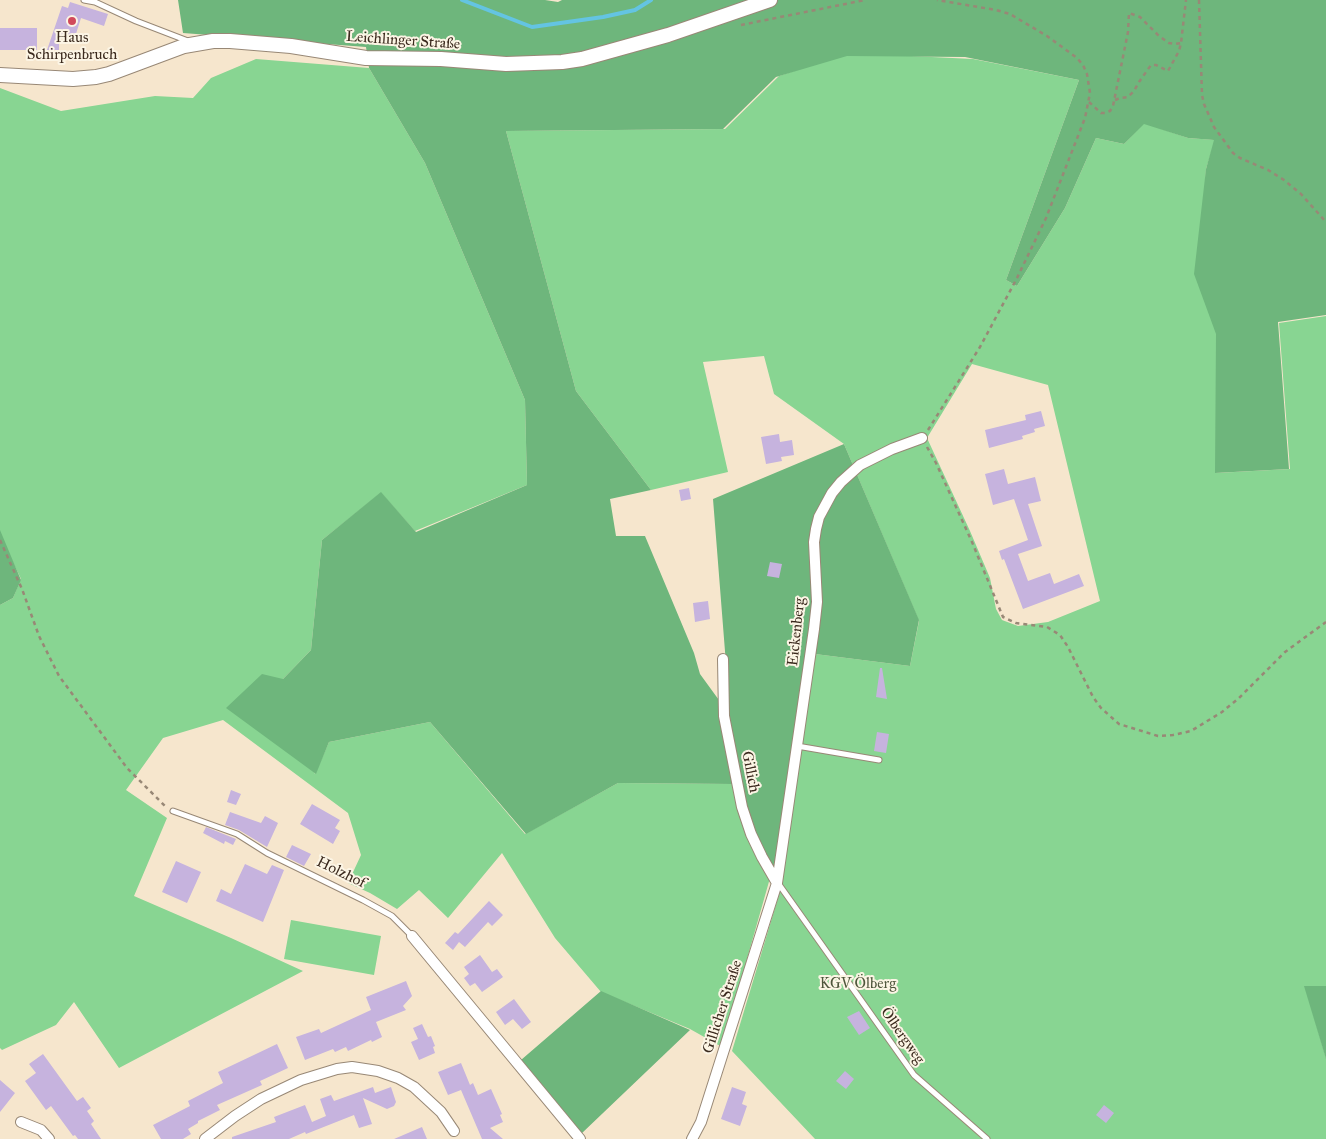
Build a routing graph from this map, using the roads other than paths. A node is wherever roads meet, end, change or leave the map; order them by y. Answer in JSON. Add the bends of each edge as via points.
{"nodes":[{"id":1,"x":84,"y":0,"type":"edge"},
{"id":2,"x":770,"y":0,"type":"edge"},
{"id":3,"x":192,"y":44,"type":"junction"},
{"id":4,"x":0,"y":75,"type":"edge"},
{"id":5,"x":922,"y":438,"type":"road end"},
{"id":6,"x":723,"y":659,"type":"dead end"},
{"id":7,"x":797,"y":746,"type":"junction"},
{"id":8,"x":880,"y":760,"type":"dead end"},
{"id":9,"x":173,"y":811,"type":"road end"},
{"id":10,"x":778,"y":883,"type":"junction"},
{"id":11,"x":412,"y":936,"type":"joint"},
{"id":12,"x":21,"y":1122,"type":"dead end"},
{"id":13,"x":454,"y":1131,"type":"dead end"},
{"id":14,"x":49,"y":1139,"type":"edge"},
{"id":15,"x":206,"y":1139,"type":"edge"},
{"id":16,"x":580,"y":1139,"type":"edge"},
{"id":17,"x":692,"y":1139,"type":"edge"},
{"id":18,"x":987,"y":1139,"type":"edge"}],
"edges":[{"from":1,"to":3,"type":"lane"},
{"from":2,"to":3,"type":"main road","name":"Leichlinger Straße","via":[[668,36],[554,63],[366,58],[252,42]]},
{"from":3,"to":4,"type":"main road","name":"Leichlinger Straße","via":[[96,77]]},
{"from":5,"to":7,"type":"street","name":"Eickenberg","via":[[860,465],[832,493],[819,517],[814,542],[817,576],[815,620]]},
{"from":6,"to":10,"type":"street","name":"Gillich","via":[[724,716],[738,792],[751,834]]},
{"from":7,"to":8,"type":"lane"},
{"from":7,"to":10,"type":"street","name":"Eickenberg"},
{"from":9,"to":11,"type":"lane","name":"Holzhof","via":[[237,834],[267,853],[371,904],[392,916]]},
{"from":10,"to":17,"type":"street","name":"Gillicher Straße","via":[[701,1122]]},
{"from":10,"to":18,"type":"lane","name":"Ölbergweg","via":[[914,1074]]},
{"from":11,"to":16,"type":"street","name":"Holzhof"},
{"from":12,"to":14,"type":"street","via":[[41,1130]]},
{"from":13,"to":15,"type":"street","via":[[441,1112],[414,1086],[378,1071],[352,1067],[293,1084],[261,1099]]}]}
